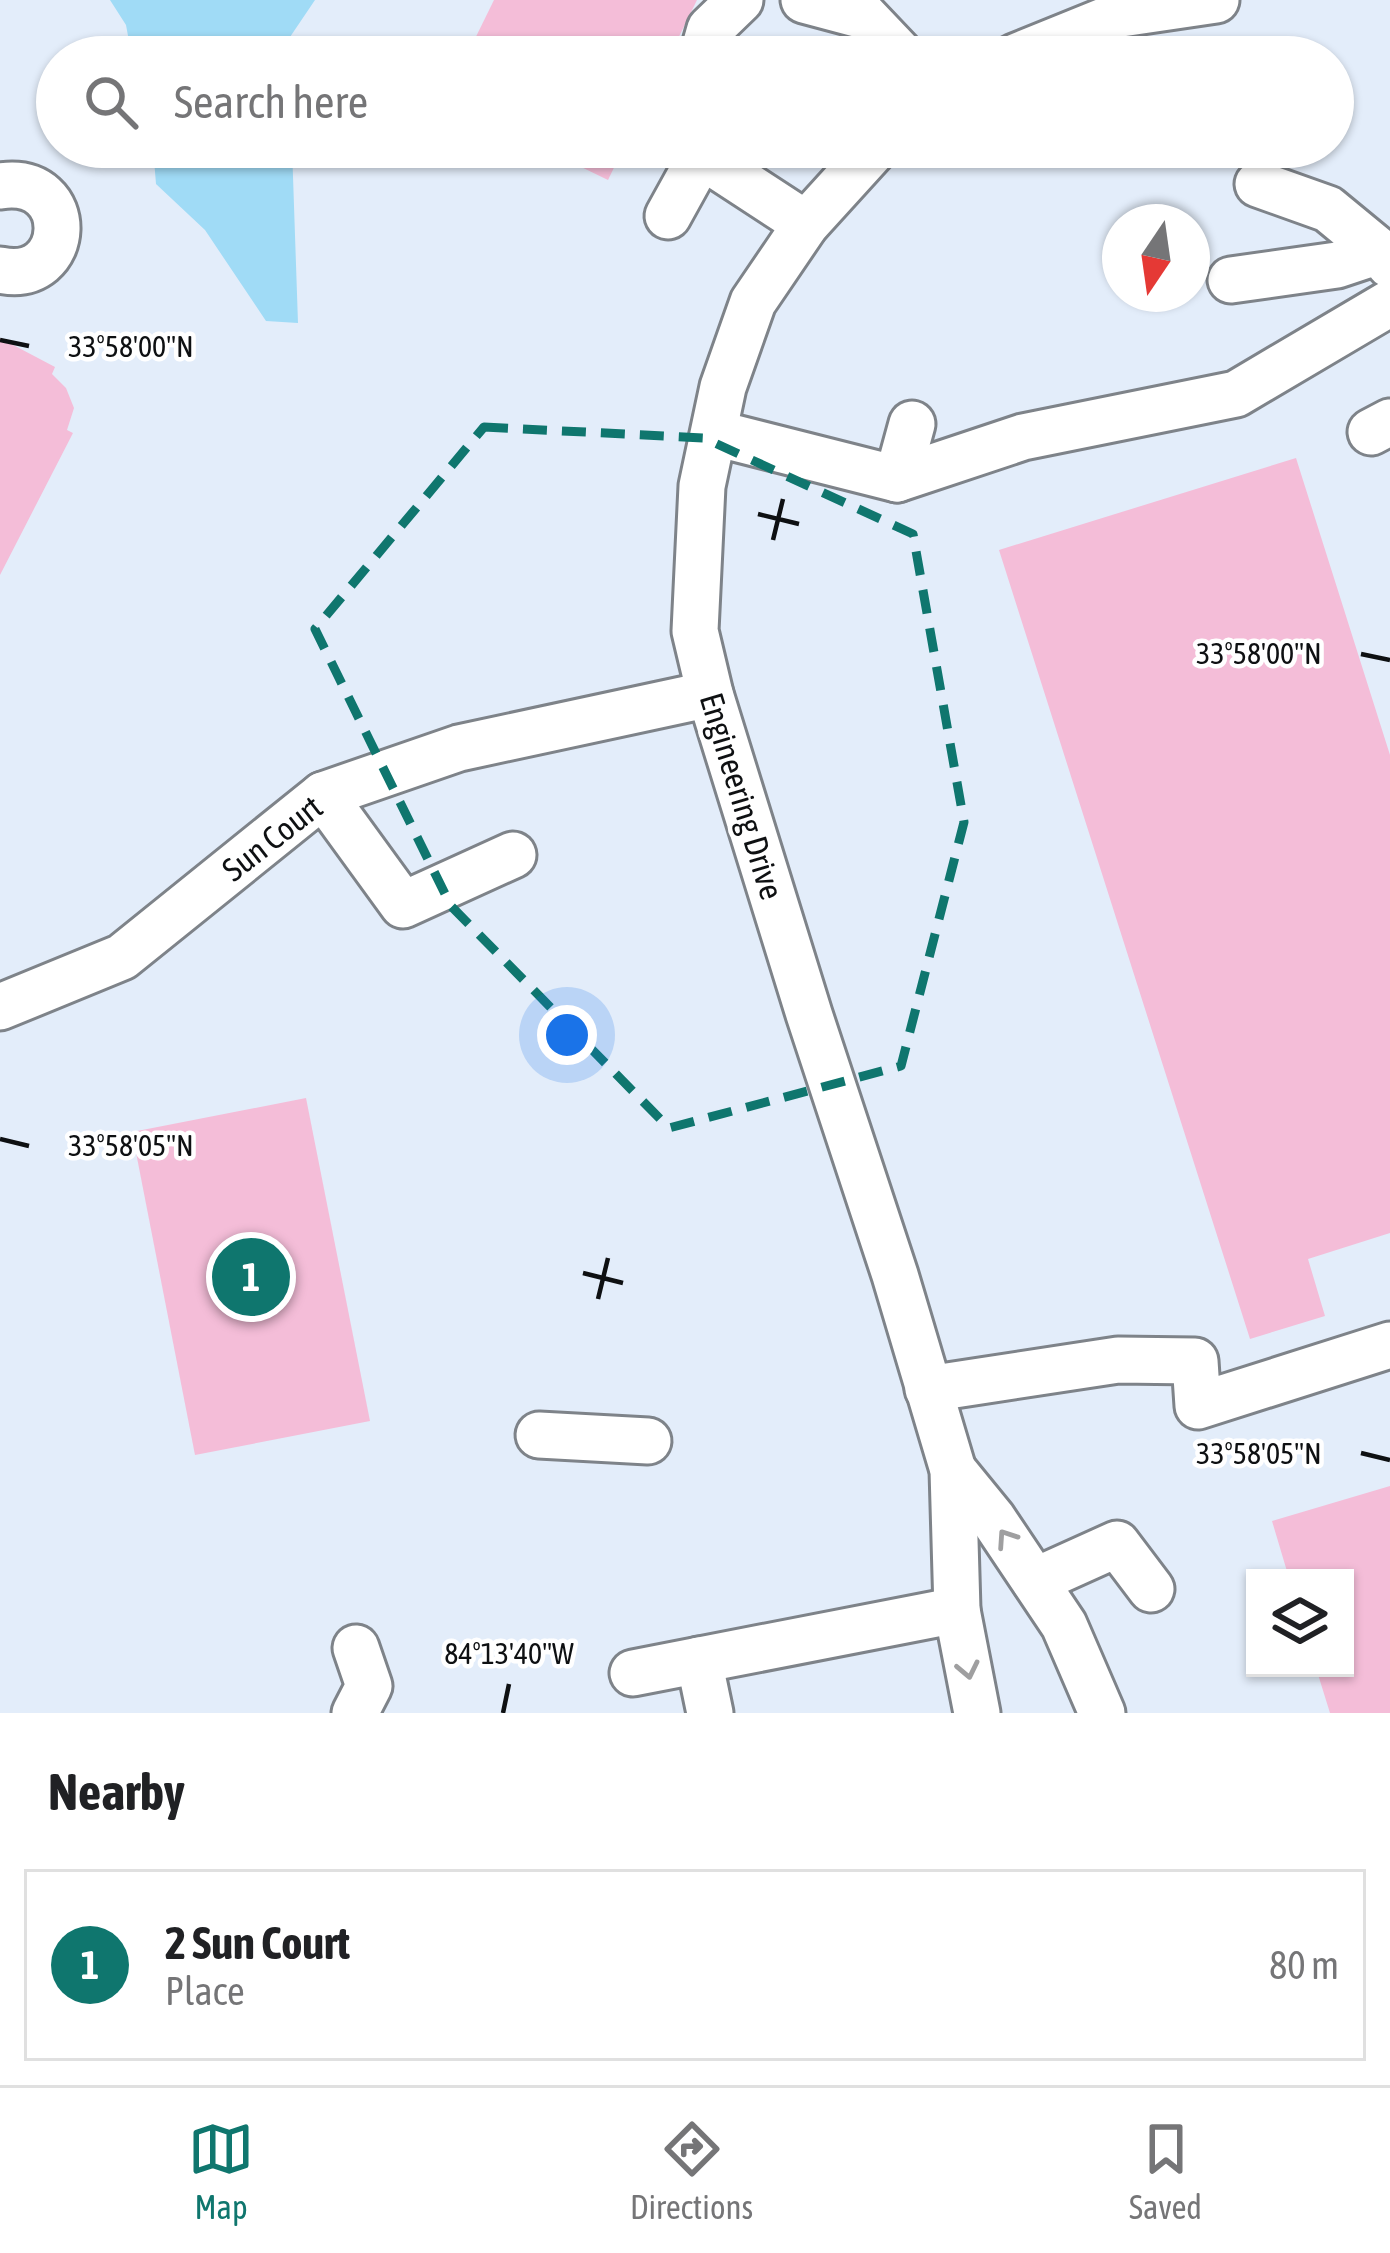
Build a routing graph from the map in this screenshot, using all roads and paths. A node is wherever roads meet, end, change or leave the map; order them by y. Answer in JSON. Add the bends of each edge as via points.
{"nodes":[{"id":1,"x":740,"y":0,"type":"edge"},
{"id":2,"x":804,"y":0,"type":"edge"},
{"id":3,"x":1216,"y":0,"type":"edge"},
{"id":4,"x":867,"y":8,"type":"edge"},
{"id":5,"x":708,"y":36,"type":"edge"},
{"id":6,"x":888,"y":36,"type":"edge"},
{"id":7,"x":1067,"y":36,"type":"edge"},
{"id":8,"x":694,"y":168,"type":"edge"},
{"id":9,"x":720,"y":168,"type":"edge"},
{"id":10,"x":857,"y":168,"type":"edge"},
{"id":11,"x":1258,"y":184,"type":"dead end"},
{"id":12,"x":0,"y":186,"type":"edge"},
{"id":13,"x":668,"y":216,"type":"dead end"},
{"id":14,"x":806,"y":224,"type":"junction"},
{"id":15,"x":1384,"y":258,"type":"edge"},
{"id":16,"x":0,"y":269,"type":"edge"},
{"id":17,"x":1232,"y":280,"type":"dead end"},
{"id":18,"x":1390,"y":303,"type":"edge"},
{"id":19,"x":912,"y":424,"type":"dead end"},
{"id":20,"x":715,"y":433,"type":"junction"},
{"id":21,"x":897,"y":479,"type":"junction"},
{"id":22,"x":710,"y":694,"type":"junction"},
{"id":23,"x":323,"y":795,"type":"junction"},
{"id":24,"x":513,"y":855,"type":"dead end"},
{"id":25,"x":0,"y":1007,"type":"edge"},
{"id":26,"x":1390,"y":1346,"type":"edge"},
{"id":27,"x":928,"y":1389,"type":"junction"},
{"id":28,"x":539,"y":1435,"type":"dead end"},
{"id":29,"x":649,"y":1441,"type":"dead end"},
{"id":30,"x":953,"y":1470,"type":"junction"},
{"id":31,"x":1035,"y":1581,"type":"junction"},
{"id":32,"x":1151,"y":1589,"type":"dead end"},
{"id":33,"x":956,"y":1610,"type":"junction"},
{"id":34,"x":356,"y":1648,"type":"dead end"},
{"id":35,"x":699,"y":1660,"type":"junction"},
{"id":36,"x":633,"y":1673,"type":"dead end"},
{"id":37,"x":355,"y":1713,"type":"edge"},
{"id":38,"x":710,"y":1713,"type":"edge"},
{"id":39,"x":977,"y":1713,"type":"edge"},
{"id":40,"x":1102,"y":1713,"type":"edge"}],
"edges":[{"from":1,"to":5,"type":"street"},
{"from":2,"to":4,"type":"street"},
{"from":3,"to":7,"type":"street","via":[[1121,14]]},
{"from":4,"to":6,"type":"street"},
{"from":8,"to":13,"type":"street"},
{"from":9,"to":14,"type":"street"},
{"from":10,"to":14,"type":"street","name":"Engineering Drive"},
{"from":11,"to":15,"type":"street","via":[[1328,209]]},
{"from":12,"to":16,"type":"street","via":[[31,188],[58,222],[41,263]]},
{"from":14,"to":20,"type":"street","name":"Engineering Drive","via":[[753,302]]},
{"from":15,"to":17,"type":"street"},
{"from":18,"to":21,"type":"street","via":[[1236,394],[1023,436]]},
{"from":19,"to":21,"type":"street"},
{"from":20,"to":21,"type":"street"},
{"from":20,"to":22,"type":"street","name":"Engineering Drive","via":[[702,486],[695,631]]},
{"from":22,"to":23,"type":"street","name":"Sun Court","via":[[459,748]]},
{"from":22,"to":27,"type":"street","name":"Engineering Drive"},
{"from":23,"to":24,"type":"street","via":[[403,905]]},
{"from":23,"to":25,"type":"street","name":"Sun Court","via":[[122,957]]},
{"from":26,"to":27,"type":"street","via":[[1198,1406],[1195,1361],[1118,1360]]},
{"from":27,"to":30,"type":"street","name":"Engineering Drive"},
{"from":28,"to":29,"type":"street"},
{"from":31,"to":30,"type":"street","name":"Engineering Drive","one_way":true},
{"from":30,"to":33,"type":"street","name":"Engineering Drive"},
{"from":31,"to":32,"type":"street","via":[[1117,1544]]},
{"from":31,"to":40,"type":"street","name":"Engineering Drive"},
{"from":33,"to":35,"type":"street"},
{"from":33,"to":39,"type":"street","name":"Engineering Drive","one_way":true},
{"from":34,"to":37,"type":"street","via":[[369,1686]]},
{"from":35,"to":36,"type":"street"},
{"from":35,"to":38,"type":"street"}]}
